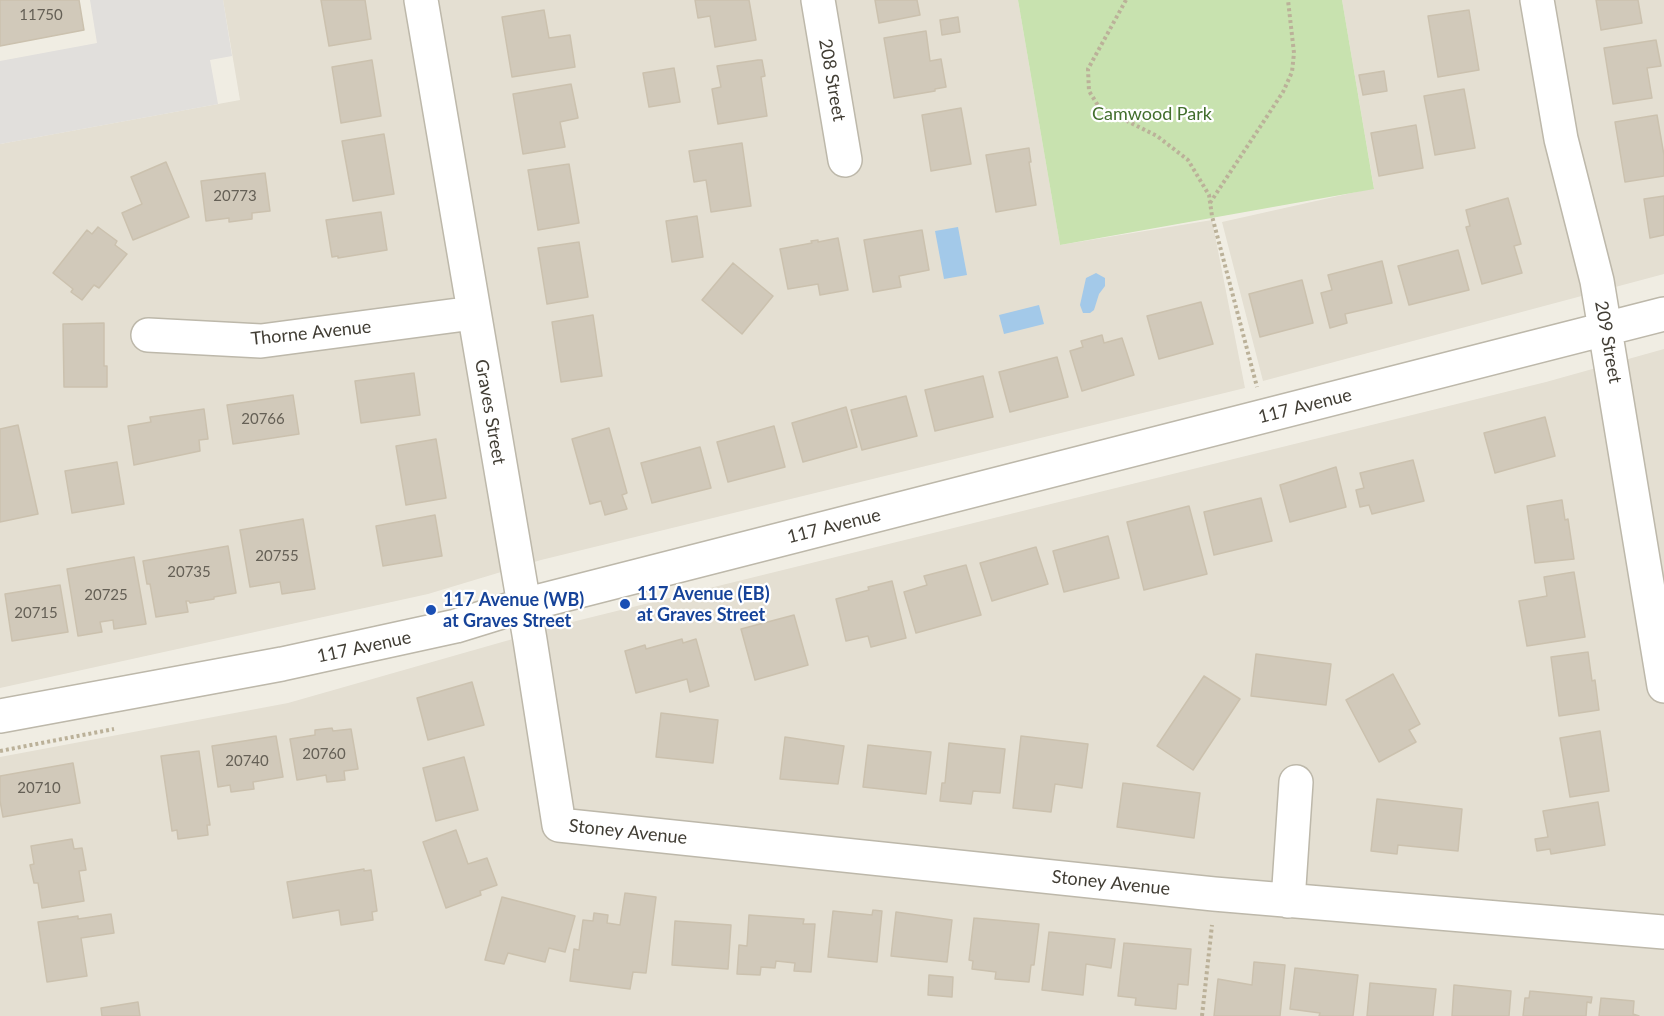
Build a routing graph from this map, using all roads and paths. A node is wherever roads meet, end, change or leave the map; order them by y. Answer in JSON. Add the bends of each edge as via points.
{"nodes":[{"id":1,"x":421,"y":0,"type":"edge"},
{"id":2,"x":818,"y":0,"type":"edge"},
{"id":3,"x":1126,"y":0,"type":"edge"},
{"id":4,"x":1288,"y":0,"type":"edge"},
{"id":5,"x":1538,"y":0,"type":"edge"},
{"id":6,"x":845,"y":160,"type":"dead end"},
{"id":7,"x":1210,"y":203,"type":"junction"},
{"id":8,"x":473,"y":313,"type":"junction"},
{"id":9,"x":1664,"y":314,"type":"edge"},
{"id":10,"x":1605,"y":328,"type":"junction"},
{"id":11,"x":148,"y":335,"type":"dead end"},
{"id":12,"x":1257,"y":387,"type":"dead end"},
{"id":13,"x":524,"y":605,"type":"junction"},
{"id":14,"x":1664,"y":686,"type":"edge"},
{"id":15,"x":0,"y":716,"type":"edge"},
{"id":16,"x":1296,"y":782,"type":"dead end"},
{"id":17,"x":559,"y":825,"type":"joint"},
{"id":18,"x":1214,"y":894,"type":"junction"},
{"id":19,"x":1288,"y":901,"type":"junction"},
{"id":20,"x":1664,"y":932,"type":"edge"},
{"id":21,"x":1202,"y":1016,"type":"edge"}],
"edges":[{"from":1,"to":8,"type":"street","name":"Graves Street"},
{"from":2,"to":6,"type":"street","name":"208 Street"},
{"from":3,"to":7,"type":"path","via":[[1088,69],[1089,92],[1099,107],[1157,135],[1188,160]]},
{"from":4,"to":7,"type":"path","via":[[1294,53],[1292,72]]},
{"from":5,"to":10,"type":"street","name":"209 Street","via":[[1561,139]]},
{"from":7,"to":12,"type":"path"},
{"from":8,"to":11,"type":"street","name":"Thorne Avenue","via":[[261,341]]},
{"from":8,"to":13,"type":"street","name":"Graves Street"},
{"from":9,"to":10,"type":"street","name":"117 Avenue"},
{"from":10,"to":13,"type":"street","name":"117 Avenue"},
{"from":10,"to":14,"type":"street","name":"209 Street"},
{"from":13,"to":15,"type":"street","name":"117 Avenue","via":[[456,627],[356,649]]},
{"from":13,"to":17,"type":"street","name":"Graves Street"},
{"from":16,"to":19,"type":"street"},
{"from":17,"to":18,"type":"street","name":"Stoney Avenue"},
{"from":18,"to":19,"type":"street","name":"Stoney Avenue"},
{"from":18,"to":21,"type":"path"},
{"from":19,"to":20,"type":"street","name":"Stoney Avenue"}]}
